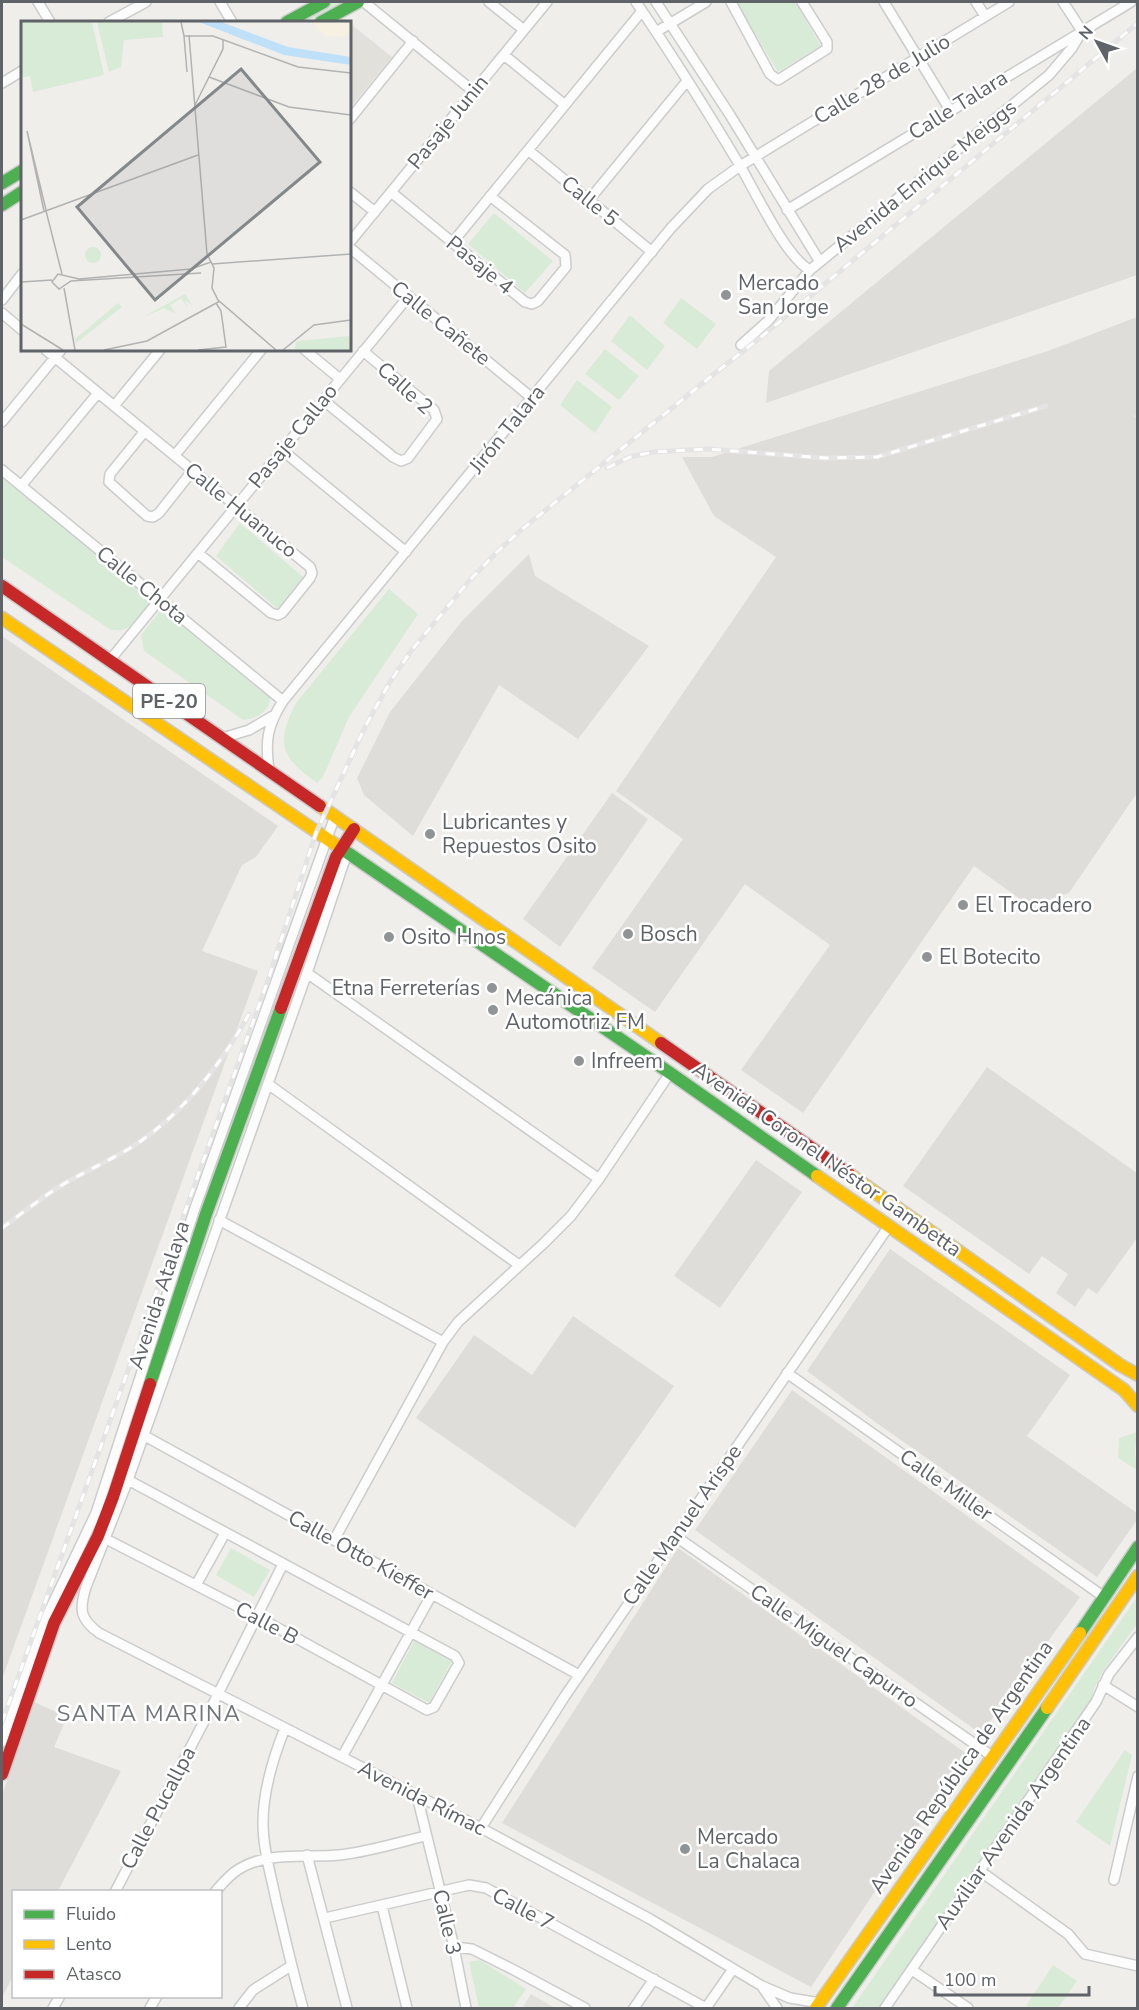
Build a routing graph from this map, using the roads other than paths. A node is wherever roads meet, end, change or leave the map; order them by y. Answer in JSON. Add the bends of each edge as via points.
{"nodes":[{"id":1,"x":38,"y":2,"type":"edge"},
{"id":2,"x":146,"y":2,"type":"edge"},
{"id":3,"x":220,"y":2,"type":"edge"},
{"id":4,"x":324,"y":2,"type":"edge"},
{"id":5,"x":358,"y":2,"type":"edge"},
{"id":6,"x":364,"y":2,"type":"edge"},
{"id":7,"x":489,"y":2,"type":"edge"},
{"id":8,"x":547,"y":2,"type":"edge"},
{"id":9,"x":636,"y":2,"type":"edge"},
{"id":10,"x":656,"y":2,"type":"edge"},
{"id":11,"x":706,"y":2,"type":"edge"},
{"id":12,"x":731,"y":2,"type":"edge"},
{"id":13,"x":802,"y":2,"type":"edge"},
{"id":14,"x":884,"y":2,"type":"edge"},
{"id":15,"x":976,"y":2,"type":"edge"},
{"id":16,"x":1010,"y":2,"type":"edge"},
{"id":17,"x":1063,"y":2,"type":"edge"},
{"id":18,"x":1131,"y":2,"type":"edge"},
{"id":19,"x":642,"y":11,"type":"junction"},
{"id":20,"x":985,"y":16,"type":"junction"},
{"id":21,"x":49,"y":21,"type":"edge"},
{"id":22,"x":111,"y":21,"type":"edge"},
{"id":23,"x":231,"y":21,"type":"edge"},
{"id":24,"x":289,"y":21,"type":"edge"},
{"id":25,"x":323,"y":21,"type":"edge"},
{"id":26,"x":670,"y":23,"type":"junction"},
{"id":27,"x":524,"y":30,"type":"junction"},
{"id":28,"x":1082,"y":31,"type":"junction"},
{"id":29,"x":656,"y":32,"type":"junction"},
{"id":30,"x":413,"y":41,"type":"junction"},
{"id":31,"x":504,"y":55,"type":"junction"},
{"id":32,"x":918,"y":57,"type":"junction"},
{"id":33,"x":21,"y":72,"type":"edge"},
{"id":34,"x":687,"y":81,"type":"junction"},
{"id":35,"x":2,"y":83,"type":"edge"},
{"id":36,"x":473,"y":91,"type":"junction"},
{"id":37,"x":565,"y":105,"type":"junction"},
{"id":38,"x":950,"y":110,"type":"junction"},
{"id":39,"x":351,"y":118,"type":"edge"},
{"id":40,"x":528,"y":150,"type":"junction"},
{"id":41,"x":755,"y":157,"type":"junction"},
{"id":42,"x":740,"y":166,"type":"junction"},
{"id":43,"x":21,"y":172,"type":"edge"},
{"id":44,"x":2,"y":183,"type":"edge"},
{"id":45,"x":390,"y":192,"type":"junction"},
{"id":46,"x":21,"y":193,"type":"edge"},
{"id":47,"x":351,"y":193,"type":"edge"},
{"id":48,"x":490,"y":196,"type":"junction"},
{"id":49,"x":589,"y":200,"type":"junction"},
{"id":50,"x":2,"y":205,"type":"edge"},
{"id":51,"x":786,"y":210,"type":"junction"},
{"id":52,"x":375,"y":212,"type":"junction"},
{"id":53,"x":351,"y":241,"type":"edge"},
{"id":54,"x":452,"y":243,"type":"junction"},
{"id":55,"x":351,"y":249,"type":"edge"},
{"id":56,"x":652,"y":252,"type":"junction"},
{"id":57,"x":820,"y":262,"type":"junction"},
{"id":58,"x":810,"y":270,"type":"junction"},
{"id":59,"x":21,"y":275,"type":"edge"},
{"id":60,"x":408,"y":297,"type":"junction"},
{"id":61,"x":2,"y":300,"type":"edge"},
{"id":62,"x":2,"y":313,"type":"edge"},
{"id":63,"x":21,"y":329,"type":"edge"},
{"id":64,"x":741,"y":345,"type":"dead end"},
{"id":65,"x":159,"y":351,"type":"edge"},
{"id":66,"x":260,"y":351,"type":"edge"},
{"id":67,"x":306,"y":351,"type":"edge"},
{"id":68,"x":363,"y":351,"type":"junction"},
{"id":69,"x":58,"y":353,"type":"edge"},
{"id":70,"x":340,"y":378,"type":"junction"},
{"id":71,"x":98,"y":393,"type":"junction"},
{"id":72,"x":532,"y":398,"type":"junction"},
{"id":73,"x":323,"y":400,"type":"junction"},
{"id":74,"x":114,"y":406,"type":"junction"},
{"id":75,"x":2,"y":422,"type":"edge"},
{"id":76,"x":145,"y":431,"type":"junction"},
{"id":77,"x":282,"y":450,"type":"junction"},
{"id":78,"x":175,"y":455,"type":"junction"},
{"id":79,"x":2,"y":470,"type":"edge"},
{"id":80,"x":193,"y":470,"type":"junction"},
{"id":81,"x":21,"y":486,"type":"junction"},
{"id":82,"x":236,"y":506,"type":"junction"},
{"id":83,"x":406,"y":552,"type":"junction"},
{"id":84,"x":198,"y":553,"type":"junction"},
{"id":85,"x":2,"y":586,"type":"edge"},
{"id":86,"x":159,"y":599,"type":"junction"},
{"id":87,"x":2,"y":618,"type":"edge"},
{"id":88,"x":110,"y":660,"type":"junction"},
{"id":89,"x":283,"y":701,"type":"junction"},
{"id":90,"x":273,"y":717,"type":"junction"},
{"id":91,"x":222,"y":738,"type":"junction"},
{"id":92,"x":268,"y":770,"type":"junction"},
{"id":93,"x":335,"y":816,"type":"junction"},
{"id":94,"x":354,"y":829,"type":"junction"},
{"id":95,"x":327,"y":840,"type":"junction"},
{"id":96,"x":343,"y":851,"type":"junction"},
{"id":97,"x":307,"y":974,"type":"junction"},
{"id":98,"x":670,"y":1073,"type":"junction"},
{"id":99,"x":268,"y":1084,"type":"junction"},
{"id":100,"x":599,"y":1179,"type":"junction"},
{"id":101,"x":219,"y":1220,"type":"junction"},
{"id":102,"x":889,"y":1226,"type":"junction"},
{"id":103,"x":519,"y":1265,"type":"junction"},
{"id":104,"x":443,"y":1342,"type":"junction"},
{"id":105,"x":787,"y":1373,"type":"junction"},
{"id":106,"x":1137,"y":1375,"type":"edge"},
{"id":107,"x":1137,"y":1406,"type":"edge"},
{"id":108,"x":143,"y":1435,"type":"junction"},
{"id":109,"x":128,"y":1480,"type":"junction"},
{"id":110,"x":225,"y":1533,"type":"junction"},
{"id":111,"x":675,"y":1536,"type":"junction"},
{"id":112,"x":106,"y":1539,"type":"junction"},
{"id":113,"x":334,"y":1540,"type":"junction"},
{"id":114,"x":1137,"y":1547,"type":"edge"},
{"id":115,"x":283,"y":1564,"type":"junction"},
{"id":116,"x":1137,"y":1576,"type":"edge"},
{"id":117,"x":196,"y":1586,"type":"junction"},
{"id":118,"x":432,"y":1594,"type":"junction"},
{"id":119,"x":1104,"y":1597,"type":"junction"},
{"id":120,"x":82,"y":1613,"type":"joint"},
{"id":121,"x":255,"y":1616,"type":"junction"},
{"id":122,"x":411,"y":1633,"type":"junction"},
{"id":123,"x":1137,"y":1637,"type":"edge"},
{"id":124,"x":579,"y":1676,"type":"junction"},
{"id":125,"x":1103,"y":1685,"type":"junction"},
{"id":126,"x":382,"y":1686,"type":"junction"},
{"id":127,"x":218,"y":1693,"type":"junction"},
{"id":128,"x":1137,"y":1707,"type":"edge"},
{"id":129,"x":285,"y":1728,"type":"junction"},
{"id":130,"x":2,"y":1742,"type":"edge"},
{"id":131,"x":993,"y":1756,"type":"junction"},
{"id":132,"x":342,"y":1757,"type":"junction"},
{"id":133,"x":2,"y":1774,"type":"edge"},
{"id":134,"x":1137,"y":1776,"type":"edge"},
{"id":135,"x":417,"y":1796,"type":"junction"},
{"id":136,"x":481,"y":1828,"type":"junction"},
{"id":137,"x":425,"y":1836,"type":"junction"},
{"id":138,"x":307,"y":1855,"type":"junction"},
{"id":139,"x":267,"y":1860,"type":"junction"},
{"id":140,"x":980,"y":1871,"type":"junction"},
{"id":141,"x":1114,"y":1880,"type":"dead end"},
{"id":142,"x":116,"y":1890,"type":"edge"},
{"id":143,"x":217,"y":1890,"type":"edge"},
{"id":144,"x":440,"y":1892,"type":"junction"},
{"id":145,"x":382,"y":1906,"type":"junction"},
{"id":146,"x":324,"y":1918,"type":"junction"},
{"id":147,"x":454,"y":1947,"type":"junction"},
{"id":148,"x":291,"y":1965,"type":"junction"},
{"id":149,"x":1137,"y":1966,"type":"edge"},
{"id":150,"x":733,"y":1969,"type":"junction"},
{"id":151,"x":912,"y":1970,"type":"junction"},
{"id":152,"x":654,"y":1979,"type":"junction"},
{"id":153,"x":762,"y":1986,"type":"junction"},
{"id":154,"x":818,"y":2006,"type":"edge"},
{"id":155,"x":239,"y":2008,"type":"edge"},
{"id":156,"x":303,"y":2008,"type":"edge"},
{"id":157,"x":347,"y":2008,"type":"edge"},
{"id":158,"x":407,"y":2008,"type":"edge"},
{"id":159,"x":466,"y":2008,"type":"edge"},
{"id":160,"x":585,"y":2008,"type":"edge"},
{"id":161,"x":634,"y":2008,"type":"edge"},
{"id":162,"x":706,"y":2008,"type":"edge"},
{"id":163,"x":777,"y":2008,"type":"edge"},
{"id":164,"x":837,"y":2008,"type":"edge"},
{"id":165,"x":885,"y":2008,"type":"edge"},
{"id":166,"x":968,"y":2008,"type":"edge"}],
"edges":[{"from":1,"to":21,"type":"street"},
{"from":2,"to":22,"type":"street"},
{"from":3,"to":23,"type":"street"},
{"from":4,"to":24,"type":"main road"},
{"from":5,"to":25,"type":"main road"},
{"from":6,"to":30,"type":"street"},
{"from":7,"to":27,"type":"street"},
{"from":8,"to":27,"type":"street","name":"Pasaje Junin"},
{"from":9,"to":19,"type":"street"},
{"from":10,"to":26,"type":"street"},
{"from":11,"to":26,"type":"street"},
{"from":12,"to":13,"type":"street","via":[[770,74],[778,80],[827,49],[827,42]]},
{"from":14,"to":32,"type":"street"},
{"from":15,"to":20,"type":"street"},
{"from":16,"to":20,"type":"street","name":"Calle 28 de Julio"},
{"from":17,"to":28,"type":"street"},
{"from":18,"to":28,"type":"street","name":"Calle Talara"},
{"from":19,"to":29,"type":"street"},
{"from":19,"to":37,"type":"street"},
{"from":20,"to":32,"type":"street","name":"Calle 28 de Julio"},
{"from":26,"to":29,"type":"street"},
{"from":26,"to":41,"type":"street"},
{"from":27,"to":31,"type":"street","name":"Pasaje Junin"},
{"from":28,"to":38,"type":"street","name":"Calle Talara"},
{"from":28,"to":57,"type":"street","name":"Avenida Enrique Meiggs","via":[[1049,75]]},
{"from":29,"to":34,"type":"street"},
{"from":30,"to":36,"type":"street"},
{"from":30,"to":39,"type":"street"},
{"from":31,"to":36,"type":"street","name":"Pasaje Junin"},
{"from":31,"to":37,"type":"street"},
{"from":32,"to":38,"type":"street"},
{"from":32,"to":41,"type":"street","name":"Calle 28 de Julio"},
{"from":33,"to":35,"type":"street"},
{"from":34,"to":42,"type":"street"},
{"from":34,"to":49,"type":"street"},
{"from":36,"to":45,"type":"street","name":"Pasaje Junin"},
{"from":37,"to":40,"type":"street"},
{"from":38,"to":51,"type":"street","name":"Calle Talara"},
{"from":40,"to":48,"type":"street"},
{"from":40,"to":49,"type":"street","name":"Calle 5"},
{"from":41,"to":42,"type":"street","name":"Jirón Talara"},
{"from":41,"to":51,"type":"street"},
{"from":42,"to":56,"type":"street","name":"Jirón Talara","via":[[708,189]]},
{"from":42,"to":58,"type":"street","via":[[774,226],[799,262]]},
{"from":43,"to":44,"type":"main road"},
{"from":45,"to":52,"type":"street","name":"Pasaje Junin"},
{"from":45,"to":54,"type":"street","name":"Pasaje 4"},
{"from":46,"to":50,"type":"main road"},
{"from":47,"to":52,"type":"street"},
{"from":48,"to":54,"type":"street"},
{"from":48,"to":54,"type":"street","name":"Pasaje 4","via":[[565,255],[566,267],[532,304]]},
{"from":49,"to":56,"type":"street","name":"Calle 5"},
{"from":51,"to":57,"type":"street"},
{"from":52,"to":53,"type":"street","name":"Pasaje Junin"},
{"from":55,"to":60,"type":"street","name":"Calle Cañete"},
{"from":56,"to":72,"type":"street","name":"Jirón Talara"},
{"from":57,"to":58,"type":"street","name":"Avenida Enrique Meiggs"},
{"from":58,"to":64,"type":"street","name":"Avenida Enrique Meiggs","via":[[768,321]]},
{"from":59,"to":61,"type":"street"},
{"from":60,"to":68,"type":"street","name":"Pasaje Callao"},
{"from":60,"to":72,"type":"street","name":"Calle Cañete"},
{"from":62,"to":63,"type":"street"},
{"from":65,"to":74,"type":"street"},
{"from":66,"to":78,"type":"street"},
{"from":67,"to":70,"type":"street"},
{"from":68,"to":70,"type":"street","name":"Pasaje Callao"},
{"from":68,"to":73,"type":"street","name":"Calle 2","via":[[436,414],[437,419],[408,458],[401,461],[393,457]]},
{"from":69,"to":71,"type":"street","name":"Calle Huanuco"},
{"from":69,"to":75,"type":"street"},
{"from":70,"to":73,"type":"street","name":"Pasaje Callao"},
{"from":71,"to":74,"type":"street","name":"Calle Huanuco"},
{"from":71,"to":81,"type":"street"},
{"from":72,"to":83,"type":"street","name":"Jirón Talara"},
{"from":73,"to":77,"type":"street","name":"Pasaje Callao"},
{"from":74,"to":76,"type":"street","name":"Calle Huanuco"},
{"from":76,"to":78,"type":"street","name":"Calle Huanuco"},
{"from":76,"to":80,"type":"street","via":[[110,474],[109,482],[147,516],[159,513]]},
{"from":77,"to":82,"type":"street","name":"Pasaje Callao"},
{"from":77,"to":83,"type":"street"},
{"from":78,"to":80,"type":"street","name":"Calle Huanuco"},
{"from":79,"to":81,"type":"street","name":"Calle Chota"},
{"from":80,"to":82,"type":"street","name":"Calle Huanuco"},
{"from":81,"to":86,"type":"street","name":"Calle Chota"},
{"from":82,"to":84,"type":"street","name":"Pasaje Callao"},
{"from":82,"to":84,"type":"street","name":"Calle Huanuco","via":[[310,567],[310,578],[289,604],[278,615],[271,613]]},
{"from":83,"to":89,"type":"street","name":"Jirón Talara"},
{"from":84,"to":86,"type":"street","name":"Pasaje Callao"},
{"from":85,"to":88,"type":"main road","number":"PE-20"},
{"from":86,"to":88,"type":"street","name":"Pasaje Callao"},
{"from":86,"to":89,"type":"street","name":"Calle Chota"},
{"from":87,"to":95,"type":"main road","number":"PE-20"},
{"from":88,"to":91,"type":"main road","number":"PE-20"},
{"from":89,"to":90,"type":"street","name":"Jirón Talara"},
{"from":90,"to":91,"type":"street"},
{"from":90,"to":92,"type":"street","name":"Jirón Talara","via":[[266,742]]},
{"from":91,"to":92,"type":"main road","number":"PE-20"},
{"from":92,"to":93,"type":"main road","number":"PE-20"},
{"from":93,"to":94,"type":"main road","number":"PE-20"},
{"from":93,"to":95,"type":"street","name":"Avenida Atalaya"},
{"from":94,"to":96,"type":"main road","name":"Avenida Atalaya"},
{"from":94,"to":106,"type":"main road","name":"Avenida Coronel Néstor Gambetta"},
{"from":95,"to":96,"type":"main road","number":"PE-20"},
{"from":95,"to":130,"type":"street","name":"Avenida Atalaya","via":[[195,1208],[96,1513],[45,1620]]},
{"from":96,"to":97,"type":"street","name":"Avenida Atalaya"},
{"from":96,"to":98,"type":"main road","name":"Avenida Coronel Néstor Gambetta"},
{"from":96,"to":133,"type":"main road","name":"Avenida Atalaya","via":[[206,1214],[113,1497],[54,1623]]},
{"from":97,"to":99,"type":"street","name":"Avenida Atalaya"},
{"from":97,"to":100,"type":"street"},
{"from":98,"to":100,"type":"street"},
{"from":98,"to":102,"type":"main road","name":"Avenida Coronel Néstor Gambetta"},
{"from":99,"to":101,"type":"street","name":"Avenida Atalaya"},
{"from":99,"to":103,"type":"street"},
{"from":100,"to":103,"type":"street","via":[[571,1216]]},
{"from":101,"to":104,"type":"street"},
{"from":101,"to":108,"type":"street","name":"Avenida Atalaya"},
{"from":102,"to":105,"type":"street","name":"Calle Manuel Arispe"},
{"from":102,"to":107,"type":"main road","name":"Avenida Coronel Néstor Gambetta","via":[[1124,1390]]},
{"from":103,"to":104,"type":"street","via":[[458,1322]]},
{"from":104,"to":113,"type":"street"},
{"from":105,"to":111,"type":"street","name":"Calle Manuel Arispe"},
{"from":105,"to":119,"type":"street","name":"Calle Miller"},
{"from":108,"to":109,"type":"street","name":"Avenida Atalaya"},
{"from":108,"to":113,"type":"street","name":"Calle Otto Kieffer"},
{"from":109,"to":110,"type":"street"},
{"from":109,"to":112,"type":"street","name":"Avenida Atalaya"},
{"from":110,"to":115,"type":"street"},
{"from":110,"to":117,"type":"street"},
{"from":111,"to":124,"type":"street","name":"Calle Manuel Arispe"},
{"from":111,"to":131,"type":"street","name":"Calle Miguel Capurro"},
{"from":112,"to":117,"type":"street","name":"Calle B"},
{"from":112,"to":120,"type":"street","name":"Avenida Atalaya","via":[[86,1587]]},
{"from":113,"to":118,"type":"street","name":"Calle Otto Kieffer"},
{"from":114,"to":119,"type":"main road","name":"Avenida República de Argentina"},
{"from":115,"to":121,"type":"street","name":"Calle Pucallpa"},
{"from":115,"to":122,"type":"street"},
{"from":116,"to":164,"type":"main road","name":"Avenida República de Argentina"},
{"from":117,"to":121,"type":"street","name":"Calle B"},
{"from":118,"to":122,"type":"street"},
{"from":118,"to":124,"type":"street","name":"Calle Otto Kieffer"},
{"from":119,"to":131,"type":"main road","name":"Avenida República de Argentina"},
{"from":120,"to":127,"type":"street","name":"Avenida Rímac","via":[[99,1634]]},
{"from":121,"to":126,"type":"street","name":"Calle B"},
{"from":121,"to":127,"type":"street","name":"Calle Pucallpa"},
{"from":122,"to":126,"type":"street"},
{"from":122,"to":126,"type":"street","name":"Calle B","via":[[455,1656],[459,1663],[435,1707],[427,1710]]},
{"from":123,"to":125,"type":"street","name":"Auxiliar Avenida Argentina"},
{"from":124,"to":136,"type":"street","name":"Calle Manuel Arispe"},
{"from":125,"to":128,"type":"street"},
{"from":125,"to":140,"type":"street","name":"Auxiliar Avenida Argentina","via":[[1096,1702]]},
{"from":126,"to":132,"type":"street"},
{"from":127,"to":129,"type":"street","name":"Avenida Rímac"},
{"from":127,"to":142,"type":"street","name":"Calle Pucallpa"},
{"from":129,"to":132,"type":"street","name":"Avenida Rímac"},
{"from":129,"to":139,"type":"street","via":[[266,1793],[263,1823]]},
{"from":131,"to":154,"type":"main road","name":"Avenida República de Argentina"},
{"from":132,"to":135,"type":"street","name":"Avenida Rímac"},
{"from":134,"to":141,"type":"street"},
{"from":135,"to":136,"type":"street","name":"Avenida Rímac"},
{"from":135,"to":137,"type":"street","name":"Calle 3"},
{"from":136,"to":150,"type":"street","name":"Avenida Rímac","via":[[650,1919]]},
{"from":137,"to":138,"type":"street","via":[[360,1852]]},
{"from":137,"to":144,"type":"street","name":"Calle 3"},
{"from":138,"to":139,"type":"street"},
{"from":138,"to":146,"type":"street"},
{"from":139,"to":143,"type":"street","via":[[240,1868]]},
{"from":139,"to":148,"type":"street"},
{"from":140,"to":149,"type":"street","via":[[1068,1934],[1085,1954]]},
{"from":140,"to":151,"type":"street","name":"Auxiliar Avenida Argentina"},
{"from":144,"to":145,"type":"street","name":"Calle 7"},
{"from":144,"to":147,"type":"street","name":"Calle 3"},
{"from":144,"to":152,"type":"street","name":"Calle 7","via":[[470,1885],[486,1888]]},
{"from":145,"to":146,"type":"street","name":"Calle 7"},
{"from":145,"to":158,"type":"street"},
{"from":146,"to":157,"type":"street"},
{"from":147,"to":159,"type":"street","name":"Calle 3"},
{"from":147,"to":160,"type":"street","via":[[472,1949]]},
{"from":148,"to":155,"type":"street","via":[[253,1990]]},
{"from":148,"to":156,"type":"street"},
{"from":150,"to":153,"type":"street","name":"Avenida Rímac"},
{"from":150,"to":162,"type":"street"},
{"from":151,"to":165,"type":"street","name":"Auxiliar Avenida Argentina"},
{"from":151,"to":166,"type":"street"},
{"from":152,"to":161,"type":"street"},
{"from":152,"to":162,"type":"street","name":"Calle 7"},
{"from":153,"to":154,"type":"street","name":"Avenida Rímac"},
{"from":153,"to":163,"type":"street","name":"Avenida Rímac"}]}
